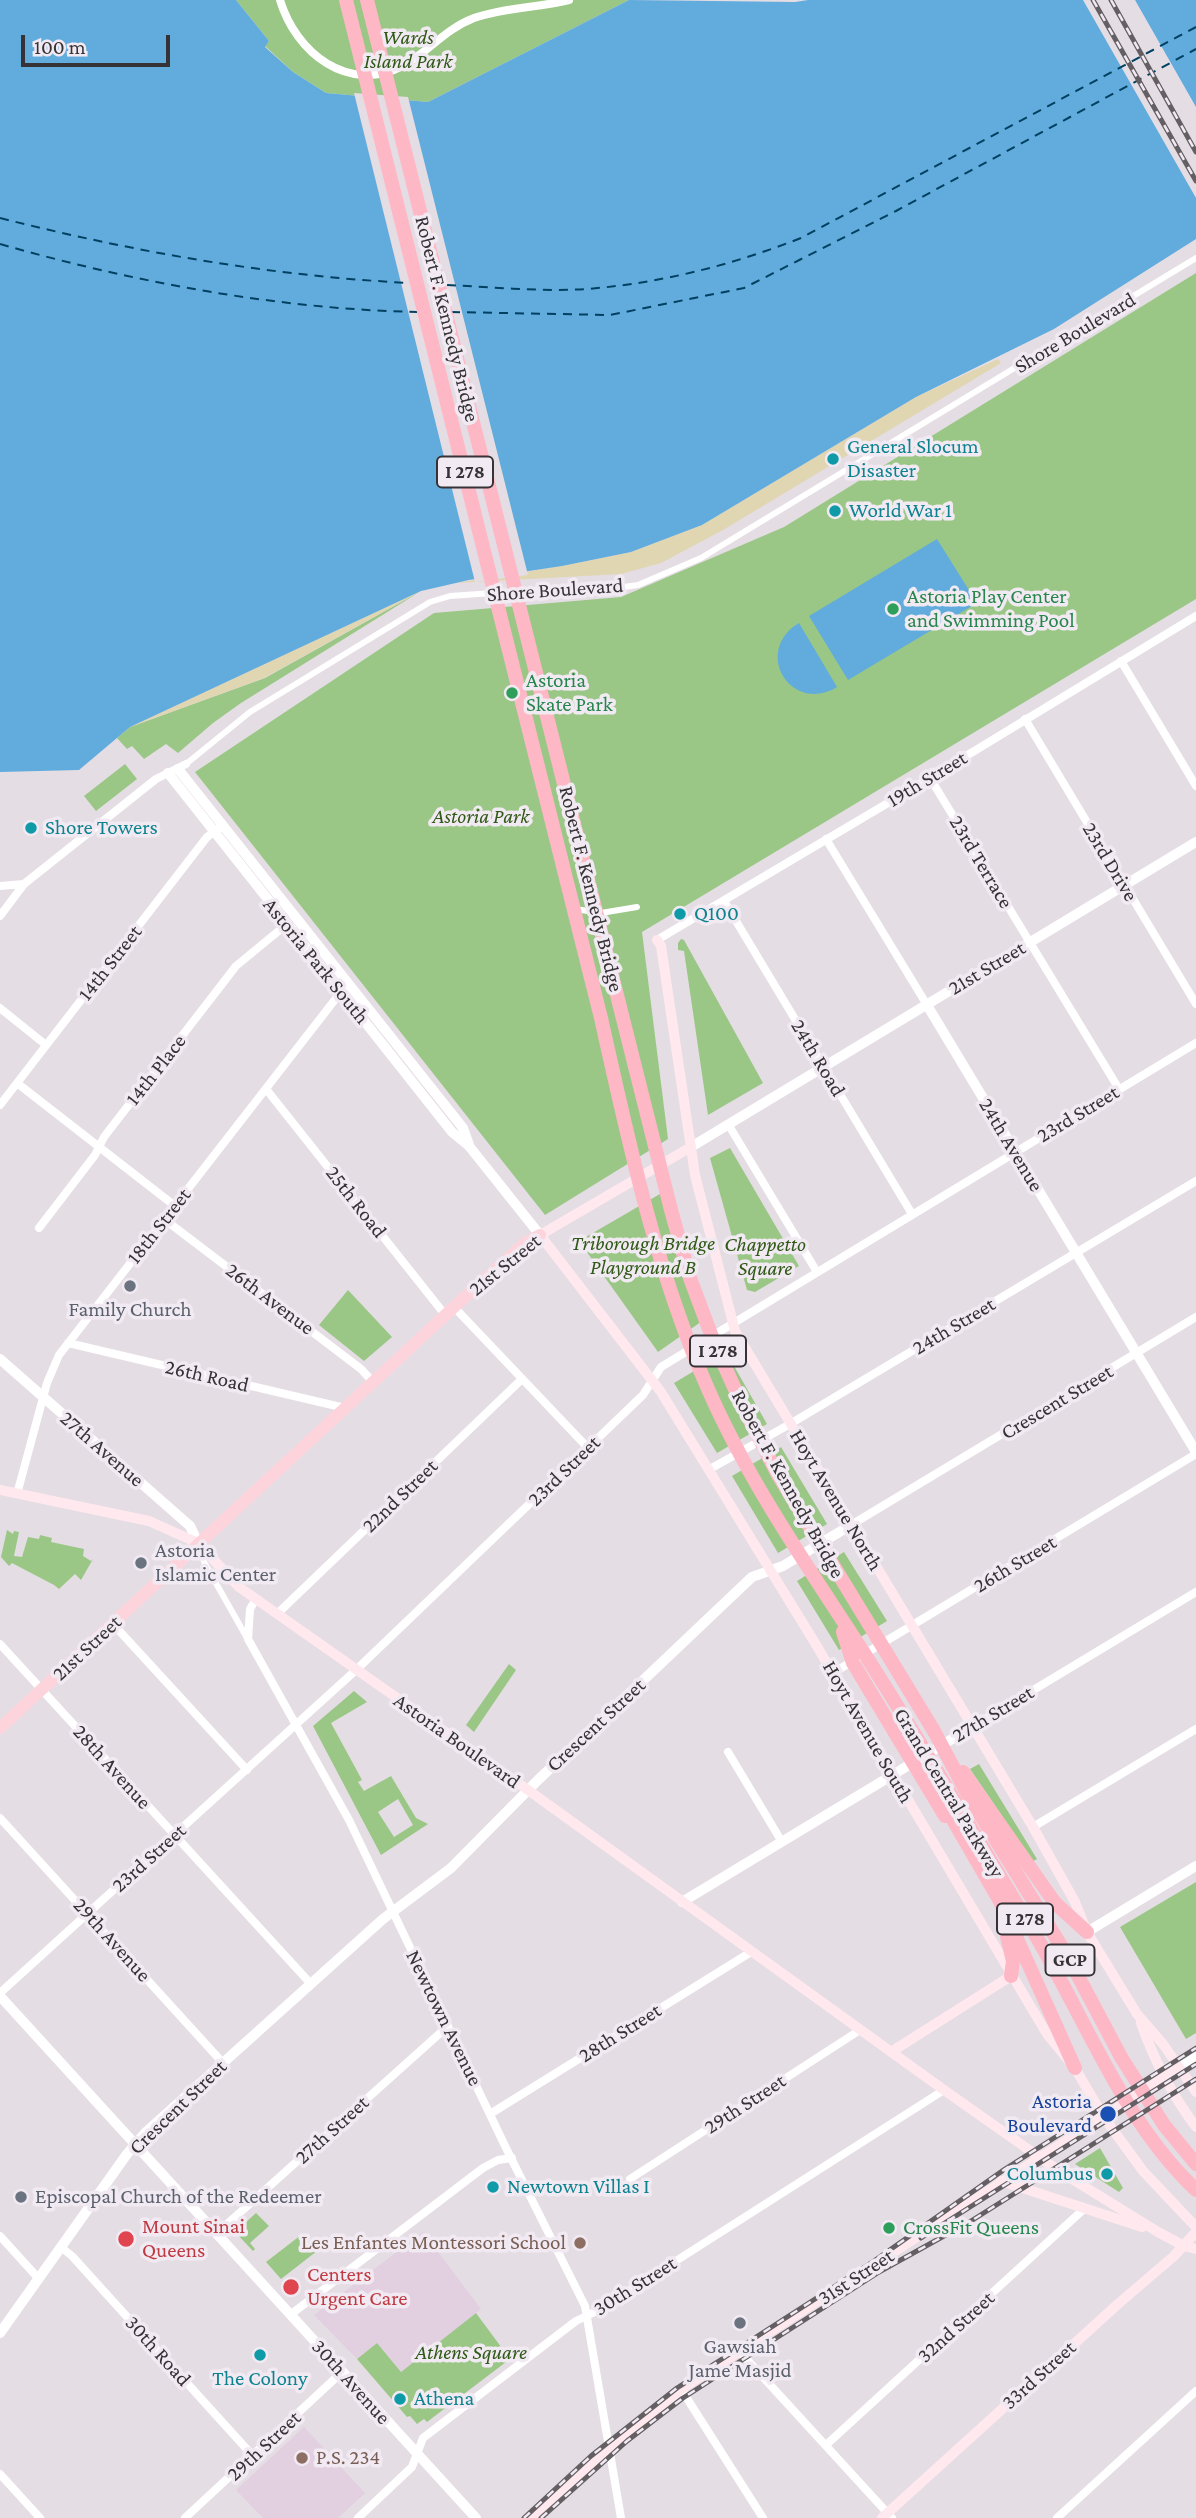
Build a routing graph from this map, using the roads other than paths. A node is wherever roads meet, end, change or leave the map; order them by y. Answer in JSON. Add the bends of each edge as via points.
{"nodes":[{"id":1,"x":280,"y":0,"type":"edge"},
{"id":2,"x":346,"y":0,"type":"edge"},
{"id":3,"x":367,"y":0,"type":"edge"},
{"id":4,"x":569,"y":0,"type":"edge"},
{"id":5,"x":1196,"y":258,"type":"edge"},
{"id":6,"x":1196,"y":616,"type":"edge"},
{"id":7,"x":1121,"y":661,"type":"junction"},
{"id":8,"x":1025,"y":719,"type":"junction"},
{"id":9,"x":177,"y":768,"type":"junction"},
{"id":10,"x":930,"y":778,"type":"junction"},
{"id":11,"x":1196,"y":786,"type":"edge"},
{"id":12,"x":223,"y":826,"type":"junction"},
{"id":13,"x":214,"y":832,"type":"junction"},
{"id":14,"x":826,"y":839,"type":"junction"},
{"id":15,"x":1196,"y":842,"type":"edge"},
{"id":16,"x":24,"y":884,"type":"junction"},
{"id":17,"x":0,"y":886,"type":"edge"},
{"id":18,"x":1125,"y":886,"type":"junction"},
{"id":19,"x":723,"y":901,"type":"junction"},
{"id":20,"x":637,"y":906,"type":"dead end"},
{"id":21,"x":575,"y":909,"type":"dead end"},
{"id":22,"x":0,"y":916,"type":"edge"},
{"id":23,"x":287,"y":924,"type":"junction"},
{"id":24,"x":657,"y":940,"type":"joint"},
{"id":25,"x":1030,"y":942,"type":"junction"},
{"id":26,"x":344,"y":987,"type":"junction"},
{"id":27,"x":1196,"y":1004,"type":"edge"},
{"id":28,"x":927,"y":1005,"type":"junction"},
{"id":29,"x":0,"y":1008,"type":"edge"},
{"id":30,"x":1196,"y":1043,"type":"edge"},
{"id":31,"x":47,"y":1045,"type":"junction"},
{"id":32,"x":823,"y":1066,"type":"junction"},
{"id":33,"x":17,"y":1083,"type":"junction"},
{"id":34,"x":266,"y":1089,"type":"junction"},
{"id":35,"x":1119,"y":1089,"type":"junction"},
{"id":36,"x":0,"y":1105,"type":"edge"},
{"id":37,"x":728,"y":1124,"type":"junction"},
{"id":38,"x":99,"y":1147,"type":"junction"},
{"id":39,"x":691,"y":1147,"type":"junction"},
{"id":40,"x":1015,"y":1152,"type":"junction"},
{"id":41,"x":1196,"y":1181,"type":"edge"},
{"id":42,"x":175,"y":1206,"type":"junction"},
{"id":43,"x":912,"y":1214,"type":"junction"},
{"id":44,"x":164,"y":1219,"type":"junction"},
{"id":45,"x":39,"y":1228,"type":"dead end"},
{"id":46,"x":540,"y":1235,"type":"junction"},
{"id":47,"x":1076,"y":1253,"type":"junction"},
{"id":48,"x":817,"y":1272,"type":"junction"},
{"id":49,"x":450,"y":1312,"type":"junction"},
{"id":50,"x":1196,"y":1317,"type":"edge"},
{"id":51,"x":732,"y":1323,"type":"junction"},
{"id":52,"x":68,"y":1343,"type":"junction"},
{"id":53,"x":1136,"y":1353,"type":"junction"},
{"id":54,"x":0,"y":1359,"type":"edge"},
{"id":55,"x":522,"y":1378,"type":"junction"},
{"id":56,"x":653,"y":1380,"type":"junction"},
{"id":57,"x":373,"y":1382,"type":"junction"},
{"id":58,"x":43,"y":1397,"type":"junction"},
{"id":59,"x":345,"y":1408,"type":"junction"},
{"id":60,"x":790,"y":1424,"type":"junction"},
{"id":61,"x":588,"y":1448,"type":"junction"},
{"id":62,"x":1196,"y":1453,"type":"edge"},
{"id":63,"x":710,"y":1469,"type":"junction"},
{"id":64,"x":0,"y":1490,"type":"edge"},
{"id":65,"x":18,"y":1493,"type":"junction"},
{"id":66,"x":851,"y":1525,"type":"junction"},
{"id":67,"x":198,"y":1543,"type":"junction"},
{"id":68,"x":769,"y":1571,"type":"junction"},
{"id":69,"x":1196,"y":1592,"type":"edge"},
{"id":70,"x":256,"y":1599,"type":"junction"},
{"id":71,"x":834,"y":1608,"type":"junction"},
{"id":72,"x":277,"y":1614,"type":"junction"},
{"id":73,"x":113,"y":1624,"type":"junction"},
{"id":74,"x":912,"y":1626,"type":"junction"},
{"id":75,"x":248,"y":1639,"type":"junction"},
{"id":76,"x":0,"y":1644,"type":"edge"},
{"id":77,"x":356,"y":1670,"type":"junction"},
{"id":78,"x":833,"y":1673,"type":"junction"},
{"id":79,"x":867,"y":1673,"type":"junction"},
{"id":80,"x":42,"y":1689,"type":"junction"},
{"id":81,"x":296,"y":1725,"type":"junction"},
{"id":82,"x":972,"y":1727,"type":"junction"},
{"id":83,"x":0,"y":1728,"type":"edge"},
{"id":84,"x":1196,"y":1729,"type":"edge"},
{"id":85,"x":934,"y":1731,"type":"joint"},
{"id":86,"x":728,"y":1752,"type":"dead end"},
{"id":87,"x":947,"y":1753,"type":"junction"},
{"id":88,"x":247,"y":1770,"type":"junction"},
{"id":89,"x":925,"y":1770,"type":"junction"},
{"id":90,"x":892,"y":1775,"type":"junction"},
{"id":91,"x":528,"y":1790,"type":"junction"},
{"id":92,"x":0,"y":1818,"type":"edge"},
{"id":93,"x":1033,"y":1827,"type":"junction"},
{"id":94,"x":175,"y":1835,"type":"junction"},
{"id":95,"x":782,"y":1842,"type":"junction"},
{"id":96,"x":1196,"y":1866,"type":"edge"},
{"id":97,"x":682,"y":1902,"type":"junction"},
{"id":98,"x":393,"y":1911,"type":"junction"},
{"id":99,"x":88,"y":1913,"type":"junction"},
{"id":100,"x":1087,"y":1932,"type":"junction"},
{"id":101,"x":751,"y":1952,"type":"junction"},
{"id":102,"x":1011,"y":1976,"type":"junction"},
{"id":103,"x":310,"y":1983,"type":"junction"},
{"id":104,"x":0,"y":1994,"type":"edge"},
{"id":105,"x":1137,"y":2014,"type":"junction"},
{"id":106,"x":448,"y":2026,"type":"junction"},
{"id":107,"x":860,"y":2030,"type":"junction"},
{"id":108,"x":891,"y":2052,"type":"junction"},
{"id":109,"x":1196,"y":2057,"type":"edge"},
{"id":110,"x":223,"y":2063,"type":"junction"},
{"id":111,"x":1075,"y":2068,"type":"junction"},
{"id":112,"x":1179,"y":2068,"type":"junction"},
{"id":113,"x":1165,"y":2077,"type":"junction"},
{"id":114,"x":944,"y":2090,"type":"junction"},
{"id":115,"x":1196,"y":2092,"type":"edge"},
{"id":116,"x":490,"y":2114,"type":"junction"},
{"id":117,"x":1103,"y":2116,"type":"junction"},
{"id":118,"x":1196,"y":2127,"type":"edge"},
{"id":119,"x":136,"y":2144,"type":"junction"},
{"id":120,"x":1040,"y":2156,"type":"junction"},
{"id":121,"x":512,"y":2158,"type":"junction"},
{"id":122,"x":1196,"y":2164,"type":"edge"},
{"id":123,"x":630,"y":2179,"type":"dead end"},
{"id":124,"x":1002,"y":2180,"type":"junction"},
{"id":125,"x":1196,"y":2190,"type":"edge"},
{"id":126,"x":1085,"y":2208,"type":"junction"},
{"id":127,"x":1196,"y":2230,"type":"edge"},
{"id":128,"x":1158,"y":2232,"type":"junction"},
{"id":129,"x":216,"y":2234,"type":"junction"},
{"id":130,"x":0,"y":2236,"type":"edge"},
{"id":131,"x":1190,"y":2247,"type":"edge"},
{"id":132,"x":62,"y":2248,"type":"junction"},
{"id":133,"x":39,"y":2279,"type":"junction"},
{"id":134,"x":290,"y":2315,"type":"junction"},
{"id":135,"x":587,"y":2317,"type":"junction"},
{"id":136,"x":0,"y":2333,"type":"edge"},
{"id":137,"x":740,"y":2351,"type":"junction"},
{"id":138,"x":342,"y":2372,"type":"junction"},
{"id":139,"x":681,"y":2389,"type":"junction"},
{"id":140,"x":1196,"y":2391,"type":"edge"},
{"id":141,"x":826,"y":2445,"type":"junction"},
{"id":142,"x":609,"y":2446,"type":"junction"},
{"id":143,"x":417,"y":2454,"type":"junction"},
{"id":144,"x":253,"y":2456,"type":"junction"},
{"id":145,"x":0,"y":2474,"type":"edge"},
{"id":146,"x":887,"y":2516,"type":"edge"},
{"id":147,"x":40,"y":2518,"type":"edge"},
{"id":148,"x":185,"y":2518,"type":"edge"},
{"id":149,"x":358,"y":2518,"type":"edge"},
{"id":150,"x":476,"y":2518,"type":"edge"},
{"id":151,"x":533,"y":2518,"type":"edge"},
{"id":152,"x":621,"y":2518,"type":"edge"},
{"id":153,"x":763,"y":2518,"type":"edge"},
{"id":154,"x":1057,"y":2518,"type":"edge"}],
"edges":[{"from":1,"to":4,"type":"street","via":[[295,33],[316,57],[346,73],[370,76],[406,64],[436,39],[474,18]]},
{"from":2,"to":71,"type":"highway","name":"Robert F. Kennedy Bridge","number":"I 278","via":[[659,1254],[682,1325],[724,1422],[776,1517]]},
{"from":3,"to":85,"type":"highway","name":"Robert F. Kennedy Bridge","number":"I 278","via":[[690,1278],[719,1356],[759,1438]]},
{"from":5,"to":9,"type":"street","name":"Shore Boulevard","via":[[701,558],[638,585],[450,596],[430,602],[250,712]]},
{"from":6,"to":7,"type":"street","name":"19th Street"},
{"from":7,"to":8,"type":"street","name":"19th Street"},
{"from":7,"to":11,"type":"street"},
{"from":8,"to":10,"type":"street","name":"19th Street"},
{"from":8,"to":18,"type":"street","name":"23rd Drive"},
{"from":9,"to":12,"type":"street","name":"Astoria Park South"},
{"from":9,"to":13,"type":"street","name":"Astoria Park South"},
{"from":9,"to":16,"type":"street","name":"Shore Boulevard","via":[[156,779]]},
{"from":10,"to":14,"type":"street","name":"19th Street"},
{"from":10,"to":25,"type":"street","name":"23rd Terrace"},
{"from":12,"to":13,"type":"street","name":"14th Street"},
{"from":12,"to":26,"type":"street","name":"Astoria Park South"},
{"from":13,"to":23,"type":"street","name":"Astoria Park South"},
{"from":13,"to":31,"type":"street","name":"14th Street"},
{"from":14,"to":19,"type":"street","name":"19th Street"},
{"from":14,"to":28,"type":"street","name":"24th Avenue"},
{"from":15,"to":18,"type":"street","name":"21st Street"},
{"from":16,"to":17,"type":"street"},
{"from":16,"to":22,"type":"street","name":"Shore Boulevard"},
{"from":18,"to":25,"type":"street","name":"21st Street"},
{"from":18,"to":27,"type":"street","name":"23rd Drive"},
{"from":19,"to":24,"type":"street","name":"19th Street"},
{"from":19,"to":32,"type":"street","name":"24th Road"},
{"from":20,"to":21,"type":"street","via":[[601,913]]},
{"from":23,"to":26,"type":"street","name":"Astoria Park South"},
{"from":23,"to":38,"type":"street","name":"14th Place","via":[[236,966]]},
{"from":24,"to":39,"type":"main road","name":"Hoyt Avenue North"},
{"from":25,"to":28,"type":"street","name":"21st Street"},
{"from":25,"to":35,"type":"street","name":"23rd Terrace"},
{"from":26,"to":34,"type":"street","name":"18th Street"},
{"from":26,"to":46,"type":"street","name":"Astoria Park South","via":[[452,1132],[469,1146]]},
{"from":28,"to":32,"type":"street","name":"21st Street"},
{"from":28,"to":40,"type":"street","name":"24th Avenue"},
{"from":29,"to":31,"type":"street"},
{"from":30,"to":35,"type":"street","name":"23rd Street"},
{"from":31,"to":33,"type":"street","name":"14th Street"},
{"from":32,"to":37,"type":"street","name":"21st Street"},
{"from":32,"to":43,"type":"street","name":"24th Road"},
{"from":33,"to":36,"type":"street","name":"14th Street"},
{"from":33,"to":38,"type":"street"},
{"from":34,"to":42,"type":"street","name":"18th Street"},
{"from":34,"to":49,"type":"street","name":"25th Road"},
{"from":35,"to":40,"type":"street","name":"23rd Street"},
{"from":37,"to":39,"type":"street","name":"21st Street"},
{"from":37,"to":48,"type":"street"},
{"from":38,"to":42,"type":"street"},
{"from":38,"to":45,"type":"street","name":"14th Place"},
{"from":39,"to":46,"type":"main road","name":"21st Street"},
{"from":39,"to":51,"type":"main road","name":"Hoyt Avenue North"},
{"from":40,"to":43,"type":"street","name":"23rd Street"},
{"from":40,"to":47,"type":"street","name":"24th Avenue"},
{"from":41,"to":47,"type":"street","name":"24th Street"},
{"from":42,"to":44,"type":"street","name":"18th Street"},
{"from":43,"to":48,"type":"street","name":"23rd Street"},
{"from":44,"to":52,"type":"street","name":"18th Street"},
{"from":44,"to":57,"type":"street","name":"26th Avenue"},
{"from":46,"to":49,"type":"main road","name":"21st Street","via":[[525,1243]]},
{"from":46,"to":56,"type":"main road","name":"Hoyt Avenue South"},
{"from":47,"to":53,"type":"street","name":"24th Avenue"},
{"from":47,"to":60,"type":"street","name":"24th Street"},
{"from":48,"to":51,"type":"street","name":"23rd Street"},
{"from":49,"to":55,"type":"street","name":"25th Road"},
{"from":49,"to":57,"type":"main road","name":"21st Street"},
{"from":50,"to":53,"type":"street","name":"Crescent Street"},
{"from":51,"to":56,"type":"street","name":"23rd Street","via":[[661,1367]]},
{"from":51,"to":60,"type":"main road","name":"Hoyt Avenue North"},
{"from":52,"to":58,"type":"street","name":"18th Street"},
{"from":52,"to":59,"type":"street","name":"26th Road"},
{"from":53,"to":62,"type":"street","name":"24th Avenue"},
{"from":53,"to":66,"type":"street","name":"Crescent Street"},
{"from":54,"to":58,"type":"street","name":"27th Avenue"},
{"from":55,"to":61,"type":"street","name":"25th Road"},
{"from":55,"to":72,"type":"street","name":"22nd Street"},
{"from":56,"to":61,"type":"street","name":"23rd Street"},
{"from":56,"to":63,"type":"main road","name":"Hoyt Avenue South"},
{"from":57,"to":59,"type":"main road","name":"21st Street"},
{"from":58,"to":65,"type":"street","name":"18th Street"},
{"from":58,"to":67,"type":"street","name":"27th Avenue","via":[[190,1526]]},
{"from":59,"to":67,"type":"main road","name":"21st Street"},
{"from":60,"to":63,"type":"street","name":"24th Street"},
{"from":60,"to":66,"type":"main road","name":"Hoyt Avenue North"},
{"from":61,"to":77,"type":"street","name":"23rd Street"},
{"from":62,"to":74,"type":"street","name":"26th Street"},
{"from":63,"to":68,"type":"main road","name":"Hoyt Avenue South"},
{"from":64,"to":65,"type":"main road","name":"Astoria Boulevard"},
{"from":65,"to":67,"type":"main road","name":"Astoria Boulevard","via":[[149,1521]]},
{"from":66,"to":68,"type":"street","name":"Crescent Street"},
{"from":66,"to":74,"type":"main road","name":"Hoyt Avenue North"},
{"from":67,"to":70,"type":"main road","name":"Astoria Boulevard"},
{"from":67,"to":73,"type":"main road","name":"21st Street"},
{"from":67,"to":75,"type":"street","name":"Newtown Avenue"},
{"from":68,"to":78,"type":"main road","name":"Hoyt Avenue South"},
{"from":68,"to":91,"type":"street","name":"Crescent Street","via":[[752,1577]]},
{"from":69,"to":82,"type":"street","name":"27th Street"},
{"from":70,"to":72,"type":"main road","name":"Astoria Boulevard"},
{"from":70,"to":75,"type":"street","via":[[250,1609]]},
{"from":71,"to":79,"type":"highway","name":"Grand Central Parkway","number":"I 278"},
{"from":71,"to":79,"type":"highway","via":[[853,1663]]},
{"from":72,"to":77,"type":"main road","name":"Astoria Boulevard"},
{"from":73,"to":80,"type":"main road","name":"21st Street"},
{"from":73,"to":88,"type":"street"},
{"from":74,"to":78,"type":"street","name":"26th Street"},
{"from":74,"to":82,"type":"main road","name":"Hoyt Avenue North"},
{"from":75,"to":81,"type":"street","name":"Newtown Avenue"},
{"from":76,"to":80,"type":"street","name":"28th Avenue"},
{"from":77,"to":81,"type":"street","name":"23rd Street"},
{"from":77,"to":91,"type":"main road","name":"Astoria Boulevard"},
{"from":78,"to":90,"type":"main road","name":"Hoyt Avenue South"},
{"from":79,"to":89,"type":"highway","name":"Grand Central Parkway","number":"I 278"},
{"from":80,"to":83,"type":"main road","name":"21st Street"},
{"from":80,"to":94,"type":"street","name":"28th Avenue"},
{"from":81,"to":88,"type":"street","name":"23rd Street"},
{"from":81,"to":98,"type":"street","name":"Newtown Avenue"},
{"from":82,"to":90,"type":"street","name":"27th Street"},
{"from":82,"to":93,"type":"main road","name":"Hoyt Avenue North"},
{"from":84,"to":93,"type":"street"},
{"from":85,"to":87,"type":"highway","name":"Grand Central Parkway","number":"GCP"},
{"from":86,"to":95,"type":"street"},
{"from":87,"to":100,"type":"highway","via":[[1055,1903]]},
{"from":87,"to":122,"type":"highway","name":"Grand Central Parkway","number":"GCP","via":[[1130,2072]]},
{"from":88,"to":94,"type":"street","name":"23rd Street"},
{"from":89,"to":102,"type":"highway","via":[[997,1909],[1013,1954]]},
{"from":89,"to":111,"type":"highway","via":[[1001,1903]]},
{"from":89,"to":125,"type":"highway","name":"Grand Central Parkway","number":"I 278","via":[[1046,1953],[1111,2075],[1153,2140]]},
{"from":90,"to":95,"type":"street","name":"27th Street"},
{"from":90,"to":102,"type":"main road","name":"Hoyt Avenue South"},
{"from":91,"to":97,"type":"main road","name":"Astoria Boulevard"},
{"from":91,"to":98,"type":"street","name":"Crescent Street","via":[[451,1868]]},
{"from":92,"to":99,"type":"street","name":"29th Avenue"},
{"from":93,"to":100,"type":"main road","name":"Hoyt Avenue North"},
{"from":94,"to":99,"type":"street","name":"23rd Street"},
{"from":94,"to":103,"type":"street","name":"28th Avenue"},
{"from":95,"to":97,"type":"street","name":"27th Street"},
{"from":96,"to":100,"type":"street"},
{"from":97,"to":101,"type":"main road","name":"Astoria Boulevard"},
{"from":98,"to":103,"type":"street","name":"Crescent Street"},
{"from":98,"to":106,"type":"street","name":"Newtown Avenue"},
{"from":99,"to":104,"type":"street","name":"23rd Street"},
{"from":99,"to":110,"type":"street","name":"29th Avenue"},
{"from":100,"to":105,"type":"main road","name":"Hoyt Avenue North"},
{"from":101,"to":107,"type":"main road","name":"Astoria Boulevard"},
{"from":101,"to":116,"type":"street","name":"28th Street"},
{"from":102,"to":108,"type":"main road"},
{"from":102,"to":111,"type":"main road","name":"Hoyt Avenue South","via":[[1047,2034]]},
{"from":103,"to":110,"type":"street","name":"Crescent Street"},
{"from":104,"to":119,"type":"street","name":"30th Avenue"},
{"from":105,"to":112,"type":"main road","name":"Hoyt Avenue North"},
{"from":105,"to":113,"type":"main road","name":"Hoyt Avenue North"},
{"from":106,"to":116,"type":"street","name":"Newtown Avenue"},
{"from":106,"to":129,"type":"street","name":"27th Street"},
{"from":107,"to":108,"type":"main road","name":"Astoria Boulevard"},
{"from":107,"to":123,"type":"street","name":"29th Street"},
{"from":108,"to":114,"type":"main road","name":"Astoria Boulevard"},
{"from":109,"to":112,"type":"street","name":"31st Street"},
{"from":110,"to":119,"type":"street","name":"Crescent Street"},
{"from":111,"to":117,"type":"main road","name":"Hoyt Avenue South"},
{"from":112,"to":113,"type":"main road","name":"31st Street"},
{"from":112,"to":115,"type":"main road","name":"Hoyt Avenue North"},
{"from":113,"to":117,"type":"main road","name":"31st Street"},
{"from":113,"to":118,"type":"main road","name":"Hoyt Avenue North"},
{"from":114,"to":120,"type":"main road","name":"Astoria Boulevard"},
{"from":114,"to":135,"type":"street","name":"30th Street"},
{"from":116,"to":121,"type":"street","name":"Newtown Avenue"},
{"from":117,"to":120,"type":"main road","name":"31st Street"},
{"from":117,"to":127,"type":"main road","name":"Hoyt Avenue South","via":[[1149,2179]]},
{"from":119,"to":129,"type":"street","name":"30th Avenue"},
{"from":119,"to":132,"type":"street","name":"Crescent Street"},
{"from":120,"to":124,"type":"main road","name":"31st Street"},
{"from":120,"to":128,"type":"main road","name":"Astoria Boulevard"},
{"from":121,"to":134,"type":"street","via":[[483,2168]]},
{"from":121,"to":135,"type":"street","name":"Newtown Avenue"},
{"from":124,"to":126,"type":"main road"},
{"from":124,"to":137,"type":"main road","name":"31st Street"},
{"from":126,"to":128,"type":"main road"},
{"from":126,"to":141,"type":"street","name":"32nd Street"},
{"from":127,"to":131,"type":"main road","name":"33rd Street"},
{"from":128,"to":131,"type":"main road"},
{"from":129,"to":134,"type":"street","name":"30th Avenue"},
{"from":130,"to":133,"type":"street"},
{"from":131,"to":146,"type":"main road","name":"33rd Street"},
{"from":132,"to":133,"type":"street","name":"Crescent Street"},
{"from":132,"to":144,"type":"street","name":"30th Road"},
{"from":133,"to":136,"type":"street","name":"Crescent Street"},
{"from":134,"to":138,"type":"street","name":"30th Avenue"},
{"from":135,"to":142,"type":"street","name":"Newtown Avenue"},
{"from":135,"to":143,"type":"street","name":"30th Street","via":[[423,2438]]},
{"from":137,"to":139,"type":"main road","name":"31st Street"},
{"from":137,"to":141,"type":"street"},
{"from":138,"to":143,"type":"street","name":"30th Avenue"},
{"from":138,"to":144,"type":"street","name":"29th Street"},
{"from":139,"to":142,"type":"main road","name":"31st Street"},
{"from":139,"to":153,"type":"street"},
{"from":140,"to":154,"type":"street"},
{"from":141,"to":146,"type":"street"},
{"from":142,"to":151,"type":"main road","name":"31st Street"},
{"from":142,"to":152,"type":"street","name":"Newtown Avenue"},
{"from":143,"to":149,"type":"street","name":"30th Street","via":[[412,2468]]},
{"from":143,"to":150,"type":"street","name":"30th Avenue"},
{"from":144,"to":148,"type":"street","name":"29th Street"},
{"from":145,"to":147,"type":"street"}]}
